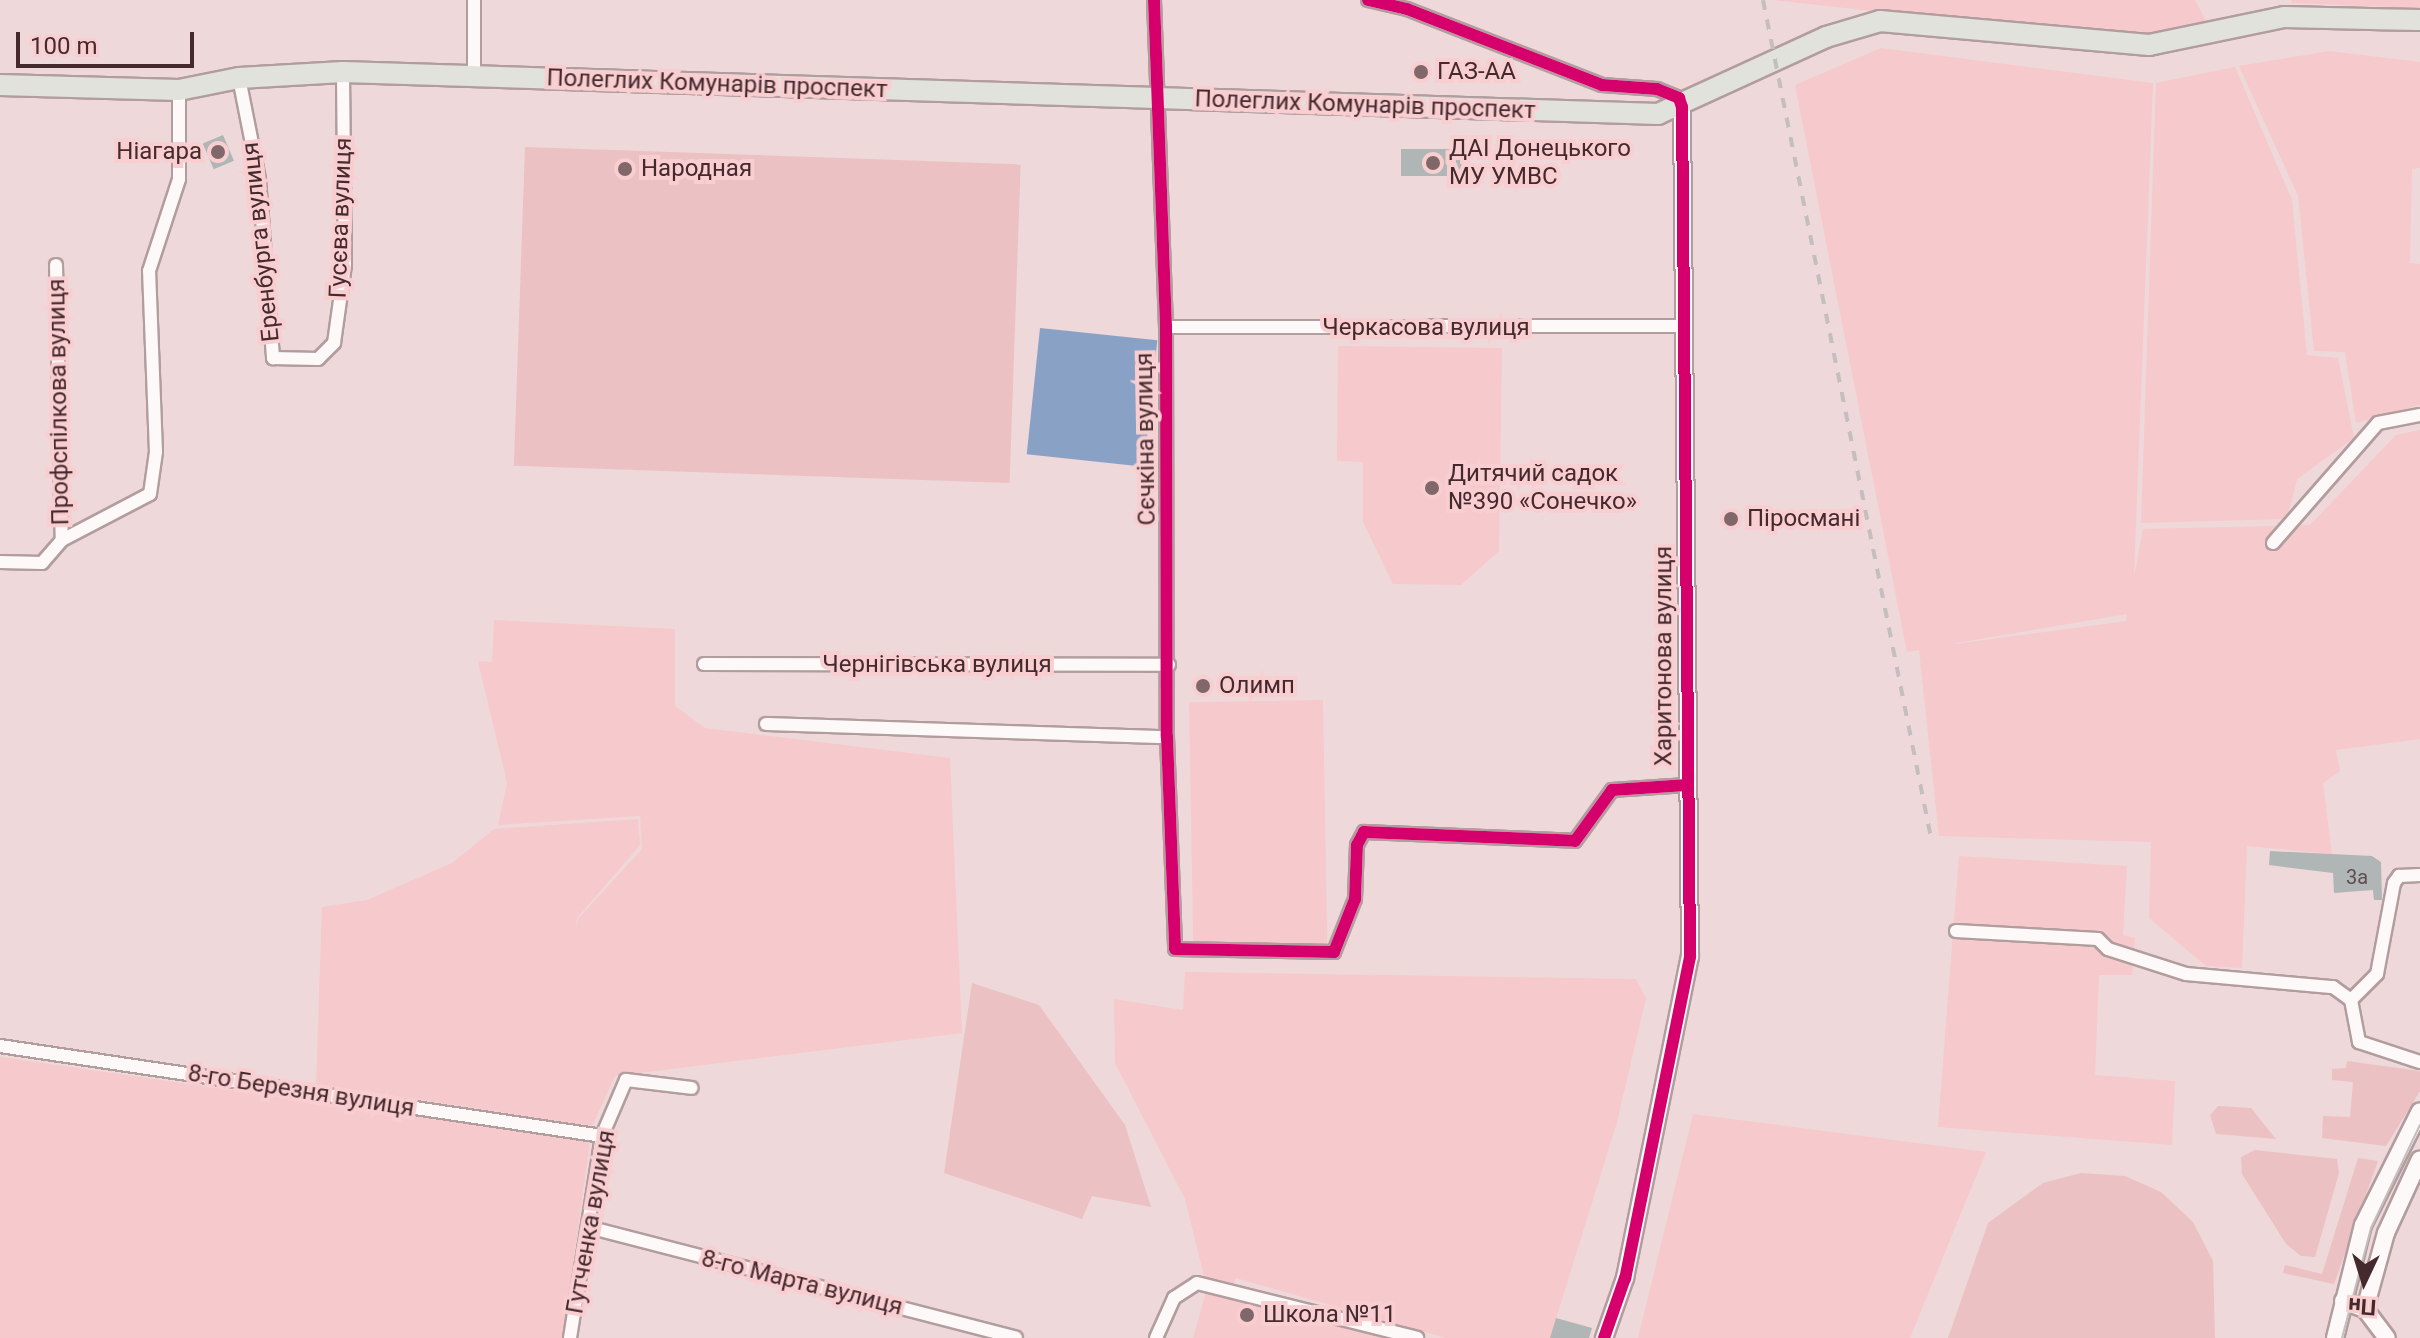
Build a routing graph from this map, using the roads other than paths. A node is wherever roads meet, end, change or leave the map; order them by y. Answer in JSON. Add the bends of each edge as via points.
{"nodes":[{"id":1,"x":474,"y":0,"type":"edge"},
{"id":2,"x":1154,"y":0,"type":"edge"},
{"id":3,"x":1368,"y":0,"type":"edge"},
{"id":4,"x":2420,"y":20,"type":"edge"},
{"id":5,"x":343,"y":72,"type":"junction"},
{"id":6,"x":474,"y":76,"type":"junction"},
{"id":7,"x":239,"y":78,"type":"junction"},
{"id":8,"x":0,"y":85,"type":"edge"},
{"id":9,"x":179,"y":90,"type":"junction"},
{"id":10,"x":1158,"y":99,"type":"junction"},
{"id":11,"x":1682,"y":107,"type":"junction"},
{"id":12,"x":56,"y":265,"type":"dead end"},
{"id":13,"x":1685,"y":326,"type":"junction"},
{"id":14,"x":1166,"y":327,"type":"junction"},
{"id":15,"x":273,"y":358,"type":"joint"},
{"id":16,"x":2420,"y":415,"type":"edge"},
{"id":17,"x":62,"y":540,"type":"junction"},
{"id":18,"x":2273,"y":543,"type":"dead end"},
{"id":19,"x":0,"y":562,"type":"edge"},
{"id":20,"x":704,"y":664,"type":"dead end"},
{"id":21,"x":1169,"y":665,"type":"junction"},
{"id":22,"x":766,"y":724,"type":"dead end"},
{"id":23,"x":1167,"y":737,"type":"junction"},
{"id":24,"x":1687,"y":785,"type":"junction"},
{"id":25,"x":2420,"y":875,"type":"edge"},
{"id":26,"x":1956,"y":931,"type":"dead end"},
{"id":27,"x":2351,"y":1000,"type":"junction"},
{"id":28,"x":0,"y":1046,"type":"edge"},
{"id":29,"x":2420,"y":1062,"type":"edge"},
{"id":30,"x":692,"y":1088,"type":"dead end"},
{"id":31,"x":2420,"y":1111,"type":"edge"},
{"id":32,"x":602,"y":1136,"type":"junction"},
{"id":33,"x":2420,"y":1159,"type":"edge"},
{"id":34,"x":588,"y":1227,"type":"junction"},
{"id":35,"x":2343,"y":1301,"type":"junction"},
{"id":36,"x":2365,"y":1309,"type":"junction"},
{"id":37,"x":570,"y":1338,"type":"edge"},
{"id":38,"x":1016,"y":1338,"type":"edge"},
{"id":39,"x":1156,"y":1338,"type":"edge"},
{"id":40,"x":1417,"y":1338,"type":"edge"},
{"id":41,"x":1604,"y":1338,"type":"edge"},
{"id":42,"x":2335,"y":1338,"type":"edge"},
{"id":43,"x":2387,"y":1338,"type":"edge"}],
"edges":[{"from":1,"to":6,"type":"street"},
{"from":2,"to":10,"type":"street","name":"Сєчкіна вулиця"},
{"from":3,"to":11,"type":"street","via":[[1407,9],[1588,80],[1657,89],[1679,98]]},
{"from":4,"to":11,"type":"main road","name":"Полеглих Комунарів проспект","via":[[2284,17],[2149,45],[1880,21],[1826,37]]},
{"from":5,"to":6,"type":"main road","name":"Полеглих Комунарів проспект"},
{"from":5,"to":7,"type":"main road","name":"Полеглих Комунарів проспект"},
{"from":5,"to":15,"type":"street","name":"Гусєва вулиця","via":[[345,265],[334,343],[318,359]]},
{"from":6,"to":10,"type":"main road","name":"Полеглих Комунарів проспект"},
{"from":7,"to":9,"type":"main road","name":"Полеглих Комунарів проспект"},
{"from":7,"to":15,"type":"street","name":"Еренбурга вулиця","via":[[259,179]]},
{"from":8,"to":9,"type":"main road","name":"Полеглих Комунарів проспект"},
{"from":9,"to":17,"type":"street","via":[[179,179],[149,271],[156,452],[150,494]]},
{"from":10,"to":11,"type":"main road","name":"Полеглих Комунарів проспект","via":[[1658,114]]},
{"from":10,"to":14,"type":"street","name":"Сєчкіна вулиця"},
{"from":11,"to":13,"type":"street","name":"Харитонова вулиця"},
{"from":12,"to":17,"type":"street","name":"Профспілкова вулиця"},
{"from":13,"to":14,"type":"street","name":"Черкасова вулиця"},
{"from":13,"to":24,"type":"street","name":"Харитонова вулиця"},
{"from":14,"to":21,"type":"street","name":"Сєчкіна вулиця"},
{"from":16,"to":18,"type":"street","via":[[2378,423]]},
{"from":17,"to":19,"type":"street","via":[[42,563]]},
{"from":20,"to":21,"type":"street","name":"Чернігівська вулиця"},
{"from":21,"to":23,"type":"street","name":"Сєчкіна вулиця"},
{"from":22,"to":23,"type":"street"},
{"from":23,"to":24,"type":"street","name":"Сєчкіна вулиця","via":[[1175,949],[1327,955],[1340,942],[1355,899],[1357,845],[1364,832],[1575,841],[1612,790]]},
{"from":24,"to":41,"type":"street","name":"Харитонова вулиця","via":[[1685,1004],[1625,1278]]},
{"from":25,"to":27,"type":"street","via":[[2399,876],[2394,883],[2377,974]]},
{"from":26,"to":27,"type":"street","via":[[2098,939],[2108,949],[2186,974],[2326,986]]},
{"from":27,"to":29,"type":"street","via":[[2359,1042]]},
{"from":28,"to":32,"type":"street","name":"8-го Березня вулиця"},
{"from":30,"to":32,"type":"street","name":"Гутченка вулиця","via":[[626,1080]]},
{"from":31,"to":35,"type":"street","via":[[2378,1187]]},
{"from":32,"to":34,"type":"street","name":"Гутченка вулиця"},
{"from":33,"to":36,"type":"street","via":[[2386,1233]]},
{"from":34,"to":37,"type":"street","name":"Гутченка вулиця"},
{"from":34,"to":38,"type":"street","name":"8-го Марта вулиця"},
{"from":35,"to":36,"type":"street"},
{"from":35,"to":42,"type":"street"},
{"from":36,"to":43,"type":"street"},
{"from":39,"to":40,"type":"street","via":[[1174,1298],[1197,1283]]}]}
